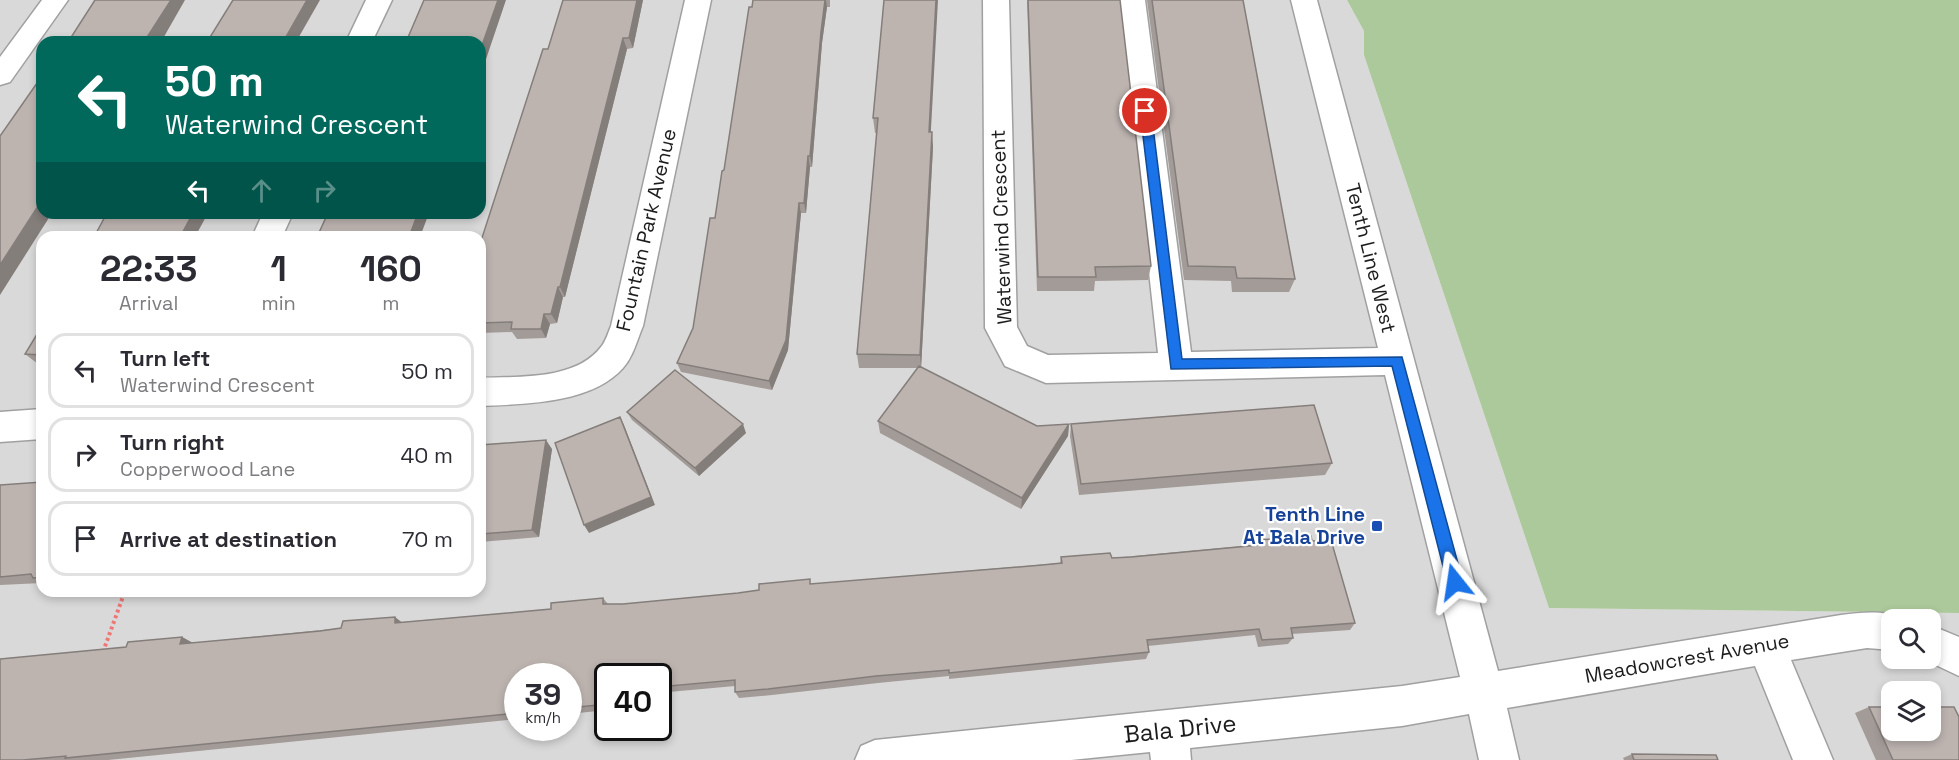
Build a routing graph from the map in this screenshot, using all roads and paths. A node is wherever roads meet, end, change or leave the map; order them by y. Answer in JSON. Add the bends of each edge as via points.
{"nodes":[{"id":1,"x":55,"y":0,"type":"edge"},
{"id":2,"x":379,"y":0,"type":"edge"},
{"id":3,"x":698,"y":0,"type":"edge"},
{"id":4,"x":996,"y":0,"type":"edge"},
{"id":5,"x":1132,"y":0,"type":"edge"},
{"id":6,"x":1304,"y":0,"type":"edge"},
{"id":7,"x":362,"y":36,"type":"edge"},
{"id":8,"x":0,"y":76,"type":"edge"},
{"id":9,"x":1397,"y":361,"type":"junction"},
{"id":10,"x":1176,"y":365,"type":"junction"},
{"id":11,"x":486,"y":392,"type":"edge"},
{"id":12,"x":36,"y":425,"type":"edge"},
{"id":13,"x":0,"y":428,"type":"edge"},
{"id":14,"x":123,"y":597,"type":"edge"},
{"id":15,"x":1881,"y":632,"type":"edge"},
{"id":16,"x":1766,"y":645,"type":"junction"},
{"id":17,"x":1941,"y":648,"type":"edge"},
{"id":18,"x":1959,"y":657,"type":"edge"},
{"id":19,"x":101,"y":659,"type":"edge"},
{"id":20,"x":1484,"y":693,"type":"junction"},
{"id":21,"x":1170,"y":745,"type":"edge"},
{"id":22,"x":875,"y":760,"type":"edge"},
{"id":23,"x":882,"y":760,"type":"edge"},
{"id":24,"x":1499,"y":760,"type":"edge"},
{"id":25,"x":1813,"y":760,"type":"edge"}],
"edges":[{"from":1,"to":8,"type":"street"},
{"from":2,"to":7,"type":"street"},
{"from":3,"to":11,"type":"street","name":"Fountain Park Avenue","via":[[627,326],[612,359],[585,377],[551,387]]},
{"from":4,"to":10,"type":"street","name":"Waterwind Crescent","via":[[1001,328],[1016,356],[1046,369]]},
{"from":5,"to":10,"type":"street"},
{"from":6,"to":9,"type":"street","name":"Tenth Line West"},
{"from":9,"to":10,"type":"street","name":"Waterwind Crescent"},
{"from":9,"to":20,"type":"street","name":"Tenth Line West"},
{"from":12,"to":13,"type":"street"},
{"from":14,"to":19,"type":"path"},
{"from":15,"to":16,"type":"street","name":"Meadowcrest Avenue","via":[[1850,632]]},
{"from":16,"to":20,"type":"street","name":"Meadowcrest Avenue"},
{"from":16,"to":25,"type":"street"},
{"from":17,"to":18,"type":"street"},
{"from":20,"to":21,"type":"street","name":"Bala Drive"},
{"from":20,"to":24,"type":"street","name":"Tenth Line West"},
{"from":21,"to":23,"type":"street","name":"Bala Drive"},
{"from":22,"to":23,"type":"street","name":"Bala Drive"}]}
